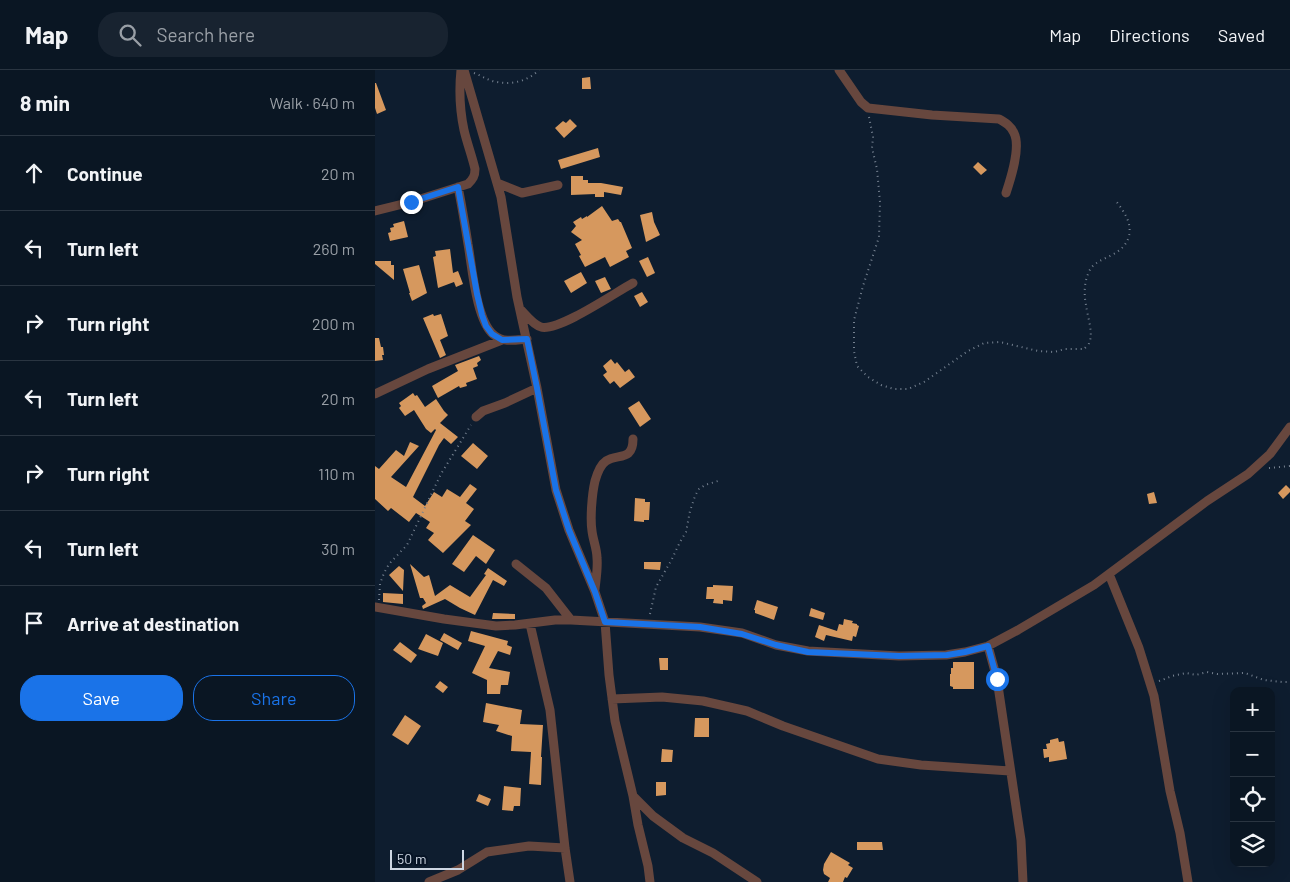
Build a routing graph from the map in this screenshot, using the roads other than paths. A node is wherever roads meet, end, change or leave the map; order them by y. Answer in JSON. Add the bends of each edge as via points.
{"nodes":[{"id":1,"x":462,"y":70,"type":"edge"},
{"id":2,"x":839,"y":70,"type":"edge"},
{"id":3,"x":497,"y":183,"type":"junction"},
{"id":4,"x":559,"y":185,"type":"dead end"},
{"id":5,"x":458,"y":187,"type":"junction"},
{"id":6,"x":1006,"y":193,"type":"dead end"},
{"id":7,"x":375,"y":211,"type":"edge"},
{"id":8,"x":633,"y":282,"type":"dead end"},
{"id":9,"x":519,"y":309,"type":"junction"},
{"id":10,"x":527,"y":339,"type":"junction"},
{"id":11,"x":502,"y":340,"type":"junction"},
{"id":12,"x":537,"y":388,"type":"junction"},
{"id":13,"x":375,"y":394,"type":"edge"},
{"id":14,"x":476,"y":417,"type":"road end"},
{"id":15,"x":1290,"y":427,"type":"edge"},
{"id":16,"x":633,"y":439,"type":"dead end"},
{"id":17,"x":516,"y":564,"type":"dead end"},
{"id":18,"x":1109,"y":574,"type":"junction"},
{"id":19,"x":595,"y":592,"type":"junction"},
{"id":20,"x":377,"y":607,"type":"edge"},
{"id":21,"x":571,"y":620,"type":"junction"},
{"id":22,"x":605,"y":622,"type":"junction"},
{"id":23,"x":530,"y":624,"type":"junction"},
{"id":24,"x":988,"y":646,"type":"junction"},
{"id":25,"x":612,"y":699,"type":"junction"},
{"id":26,"x":1010,"y":771,"type":"junction"},
{"id":27,"x":633,"y":796,"type":"junction"},
{"id":28,"x":565,"y":848,"type":"junction"},
{"id":29,"x":429,"y":882,"type":"edge"},
{"id":30,"x":570,"y":882,"type":"edge"},
{"id":31,"x":650,"y":882,"type":"edge"},
{"id":32,"x":757,"y":882,"type":"edge"},
{"id":33,"x":1023,"y":882,"type":"edge"},
{"id":34,"x":1189,"y":882,"type":"edge"}],
"edges":[{"from":1,"to":3,"type":"street"},
{"from":1,"to":5,"type":"street","via":[[464,129],[475,175],[468,184]]},
{"from":2,"to":6,"type":"street","via":[[868,108],[999,120],[1008,124],[1016,138],[1014,168]]},
{"from":3,"to":4,"type":"street","via":[[523,193]]},
{"from":3,"to":9,"type":"street"},
{"from":5,"to":7,"type":"street"},
{"from":5,"to":11,"type":"street","via":[[482,315],[492,334]]},
{"from":8,"to":9,"type":"street","via":[[574,317],[544,328]]},
{"from":9,"to":10,"type":"street"},
{"from":10,"to":11,"type":"street"},
{"from":10,"to":12,"type":"street"},
{"from":11,"to":13,"type":"street"},
{"from":12,"to":14,"type":"street"},
{"from":12,"to":19,"type":"street","via":[[556,490]]},
{"from":15,"to":18,"type":"street","via":[[1254,470]]},
{"from":16,"to":19,"type":"street","via":[[630,452],[608,460],[601,466],[595,481],[591,529],[598,559]]},
{"from":17,"to":21,"type":"street","via":[[546,588]]},
{"from":18,"to":24,"type":"street"},
{"from":18,"to":34,"type":"street","via":[[1139,648],[1158,713],[1168,782]]},
{"from":19,"to":22,"type":"street"},
{"from":20,"to":23,"type":"street","via":[[497,626]]},
{"from":21,"to":22,"type":"street"},
{"from":21,"to":23,"type":"street"},
{"from":22,"to":24,"type":"street","via":[[700,627],[742,634],[808,652],[927,656]]},
{"from":22,"to":25,"type":"street"},
{"from":23,"to":28,"type":"street","via":[[550,710]]},
{"from":24,"to":26,"type":"street","via":[[997,679]]},
{"from":25,"to":26,"type":"street","via":[[703,701],[747,711],[878,759],[921,766]]},
{"from":25,"to":27,"type":"street"},
{"from":26,"to":33,"type":"street","via":[[1021,840]]},
{"from":27,"to":31,"type":"street"},
{"from":27,"to":32,"type":"street","via":[[683,838]]},
{"from":28,"to":29,"type":"street","via":[[529,846],[487,852],[458,870]]},
{"from":28,"to":30,"type":"street"}]}
